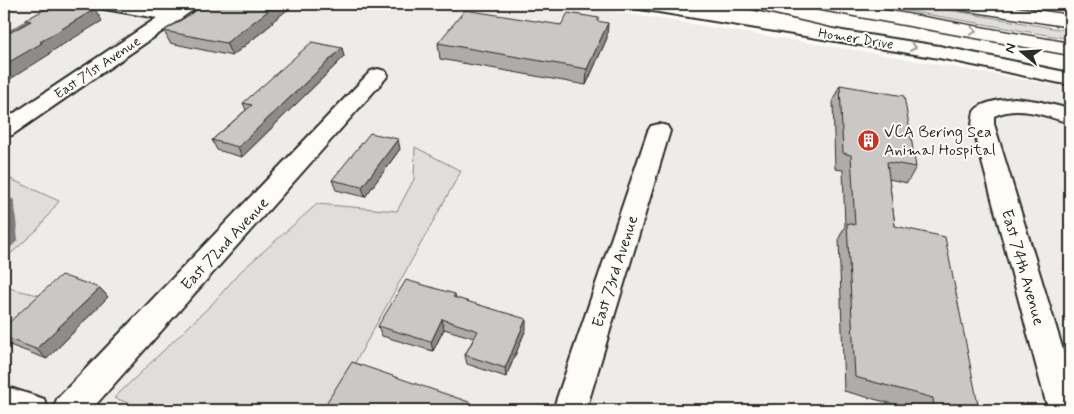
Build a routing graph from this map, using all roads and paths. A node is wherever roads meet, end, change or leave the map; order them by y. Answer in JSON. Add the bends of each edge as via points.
{"nodes":[{"id":1,"x":104,"y":4,"type":"edge"},
{"id":2,"x":190,"y":4,"type":"edge"},
{"id":3,"x":640,"y":4,"type":"edge"},
{"id":4,"x":702,"y":4,"type":"edge"},
{"id":5,"x":821,"y":4,"type":"edge"},
{"id":6,"x":962,"y":4,"type":"edge"},
{"id":7,"x":172,"y":16,"type":"junction"},
{"id":8,"x":1070,"y":22,"type":"edge"},
{"id":9,"x":835,"y":35,"type":"junction"},
{"id":10,"x":1070,"y":49,"type":"edge"},
{"id":11,"x":378,"y":75,"type":"dead end"},
{"id":12,"x":1070,"y":79,"type":"edge"},
{"id":13,"x":1070,"y":116,"type":"edge"},
{"id":14,"x":4,"y":130,"type":"edge"},
{"id":15,"x":659,"y":131,"type":"dead end"},
{"id":16,"x":4,"y":401,"type":"edge"},
{"id":17,"x":32,"y":410,"type":"edge"},
{"id":18,"x":69,"y":410,"type":"edge"},
{"id":19,"x":569,"y":410,"type":"edge"},
{"id":20,"x":1065,"y":410,"type":"edge"}],
"edges":[{"from":1,"to":7,"type":"street"},
{"from":2,"to":7,"type":"street","name":"East 71st Avenue"},
{"from":3,"to":9,"type":"street","name":"Homer Drive"},
{"from":4,"to":9,"type":"highway"},
{"from":5,"to":10,"type":"highway","one_way":true},
{"from":6,"to":8,"type":"highway"},
{"from":7,"to":14,"type":"street","name":"East 71st Avenue"},
{"from":9,"to":12,"type":"street","name":"Homer Drive","one_way":true},
{"from":11,"to":18,"type":"street","name":"East 72nd Avenue"},
{"from":13,"to":20,"type":"street","name":"East 74th Avenue","via":[[1020,104],[996,106],[984,113],[983,124]]},
{"from":15,"to":19,"type":"street","name":"East 73rd Avenue"},
{"from":16,"to":17,"type":"street"}]}
